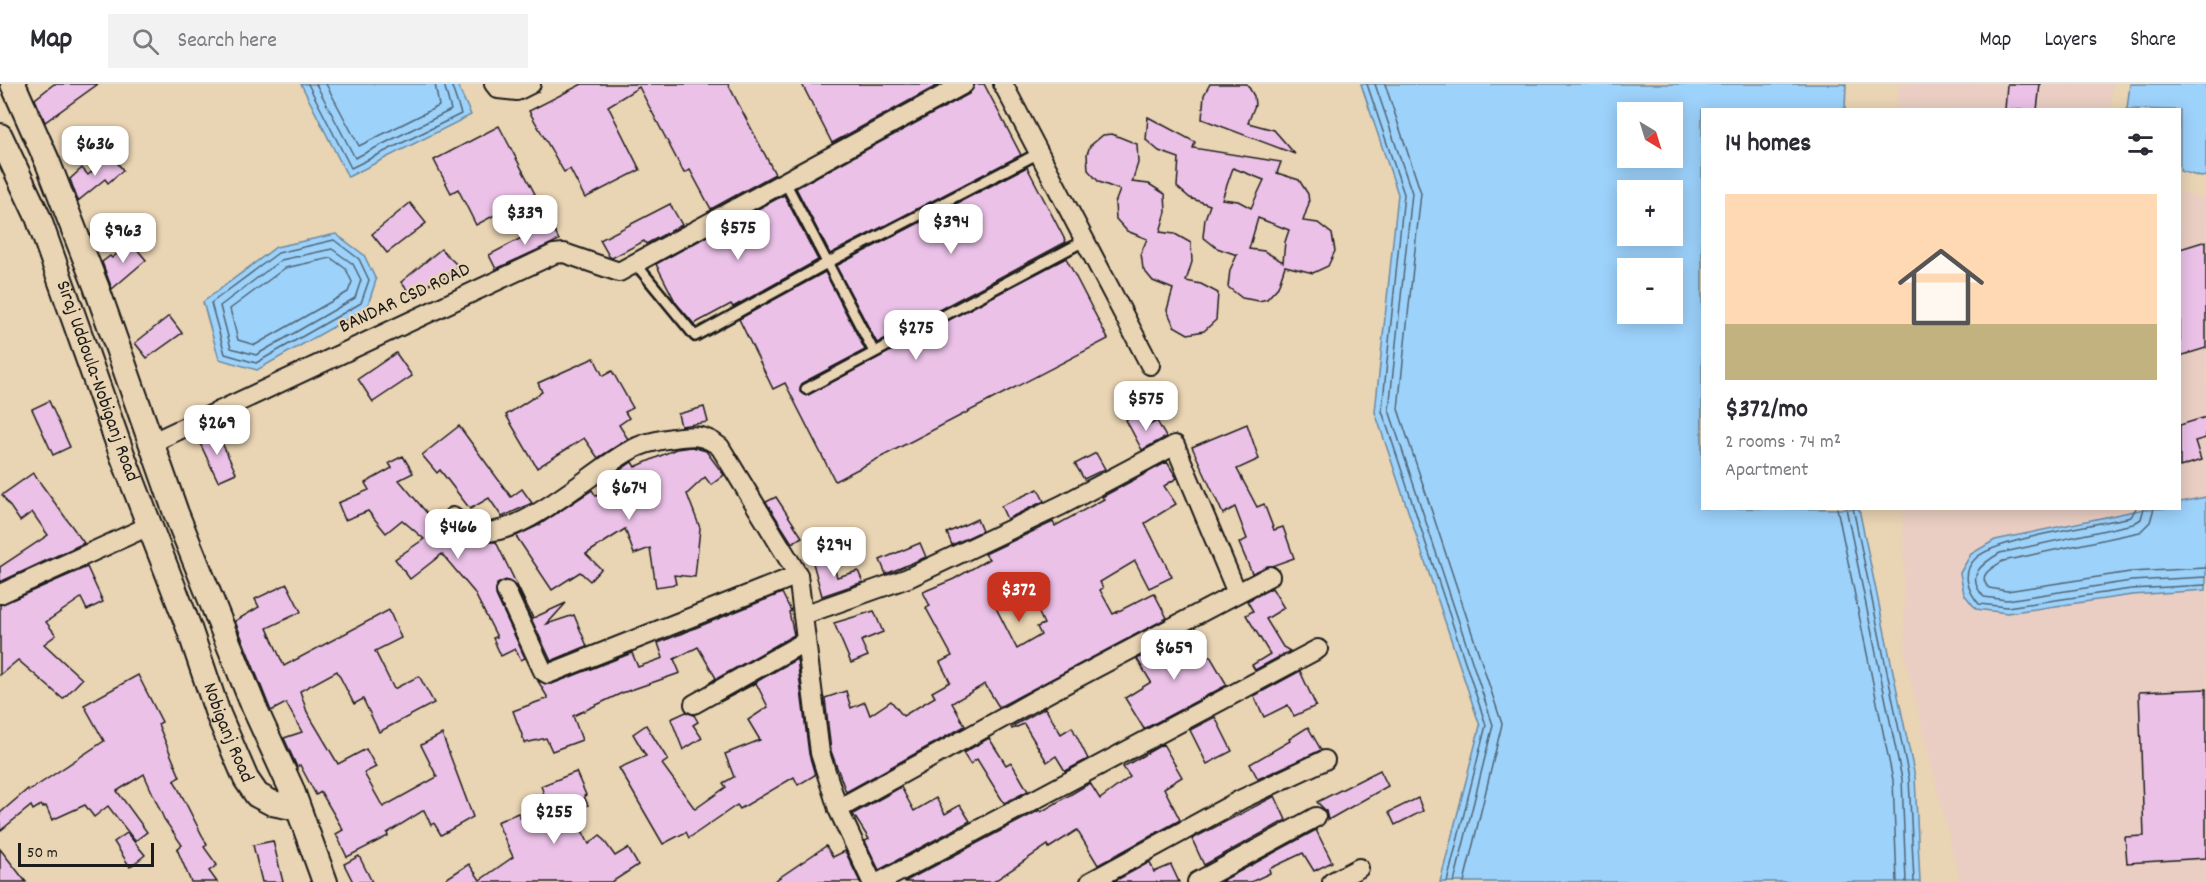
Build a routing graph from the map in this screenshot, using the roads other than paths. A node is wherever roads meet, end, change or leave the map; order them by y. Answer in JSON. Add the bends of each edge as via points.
{"nodes":[{"id":1,"x":13,"y":84,"type":"edge"},
{"id":2,"x":494,"y":84,"type":"edge"},
{"id":3,"x":531,"y":84,"type":"edge"},
{"id":4,"x":964,"y":84,"type":"edge"},
{"id":5,"x":1003,"y":84,"type":"edge"},
{"id":6,"x":0,"y":136,"type":"edge"},
{"id":7,"x":1039,"y":153,"type":"junction"},
{"id":8,"x":785,"y":182,"type":"junction"},
{"id":9,"x":1084,"y":241,"type":"junction"},
{"id":10,"x":635,"y":263,"type":"junction"},
{"id":11,"x":827,"y":263,"type":"junction"},
{"id":12,"x":874,"y":352,"type":"junction"},
{"id":13,"x":1150,"y":364,"type":"dead end"},
{"id":14,"x":806,"y":389,"type":"dead end"},
{"id":15,"x":151,"y":443,"type":"junction"},
{"id":16,"x":453,"y":517,"type":"dead end"},
{"id":17,"x":151,"y":525,"type":"junction"},
{"id":18,"x":798,"y":575,"type":"junction"},
{"id":19,"x":1270,"y":576,"type":"dead end"},
{"id":20,"x":506,"y":591,"type":"dead end"},
{"id":21,"x":1238,"y":593,"type":"junction"},
{"id":22,"x":0,"y":594,"type":"edge"},
{"id":23,"x":803,"y":615,"type":"junction"},
{"id":24,"x":218,"y":616,"type":"junction"},
{"id":25,"x":189,"y":628,"type":"junction"},
{"id":26,"x":806,"y":641,"type":"junction"},
{"id":27,"x":1318,"y":649,"type":"dead end"},
{"id":28,"x":694,"y":704,"type":"dead end"},
{"id":29,"x":1325,"y":760,"type":"dead end"},
{"id":30,"x":297,"y":808,"type":"junction"},
{"id":31,"x":838,"y":809,"type":"junction"},
{"id":32,"x":1316,"y":817,"type":"dead end"},
{"id":33,"x":1359,"y":868,"type":"dead end"},
{"id":34,"x":870,"y":880,"type":"edge"},
{"id":35,"x":325,"y":882,"type":"edge"},
{"id":36,"x":1090,"y":882,"type":"edge"},
{"id":37,"x":1197,"y":882,"type":"edge"},
{"id":38,"x":1332,"y":882,"type":"edge"}],
"edges":[{"from":1,"to":15,"type":"main road","name":"Siraj Uddoula-Nobiganj Road","via":[[84,256]]},
{"from":2,"to":3,"type":"street","via":[[498,89],[517,91]]},
{"from":4,"to":8,"type":"street","name":"BANDAR CSD ROAD"},
{"from":5,"to":7,"type":"street"},
{"from":6,"to":17,"type":"main road","name":"Siraj Uddoula-Nobiganj Road","via":[[38,217]]},
{"from":7,"to":9,"type":"street"},
{"from":7,"to":11,"type":"lane"},
{"from":8,"to":10,"type":"street","name":"BANDAR CSD ROAD"},
{"from":8,"to":11,"type":"lane"},
{"from":9,"to":12,"type":"lane"},
{"from":9,"to":13,"type":"street"},
{"from":10,"to":11,"type":"lane","via":[[695,336]]},
{"from":10,"to":15,"type":"street","name":"BANDAR CSD ROAD","via":[[619,272],[564,253],[554,254]]},
{"from":11,"to":12,"type":"lane"},
{"from":12,"to":14,"type":"lane"},
{"from":15,"to":24,"type":"main road","name":"Siraj Uddoula-Nobiganj Road"},
{"from":16,"to":18,"type":"street","via":[[477,532],[502,529],[529,518],[630,450],[681,436],[709,438],[729,458]]},
{"from":17,"to":22,"type":"street"},
{"from":17,"to":25,"type":"main road","name":"Siraj Uddoula-Nobiganj Road"},
{"from":18,"to":20,"type":"street","via":[[548,674],[543,671]]},
{"from":18,"to":23,"type":"street"},
{"from":19,"to":21,"type":"street"},
{"from":21,"to":23,"type":"street","via":[[1175,445],[1062,505],[908,578]]},
{"from":21,"to":31,"type":"street"},
{"from":23,"to":26,"type":"street"},
{"from":24,"to":25,"type":"main road"},
{"from":24,"to":30,"type":"main road","name":"Nobiganj Road"},
{"from":25,"to":30,"type":"main road","name":"Nobiganj Road","via":[[218,714],[246,779],[257,795]]},
{"from":26,"to":28,"type":"street"},
{"from":26,"to":31,"type":"street","via":[[820,753]]},
{"from":27,"to":34,"type":"street"},
{"from":29,"to":36,"type":"street","via":[[1242,799]]},
{"from":30,"to":35,"type":"main road","name":"Nobiganj Road"},
{"from":31,"to":34,"type":"street"},
{"from":32,"to":37,"type":"street"},
{"from":33,"to":38,"type":"street"}]}
